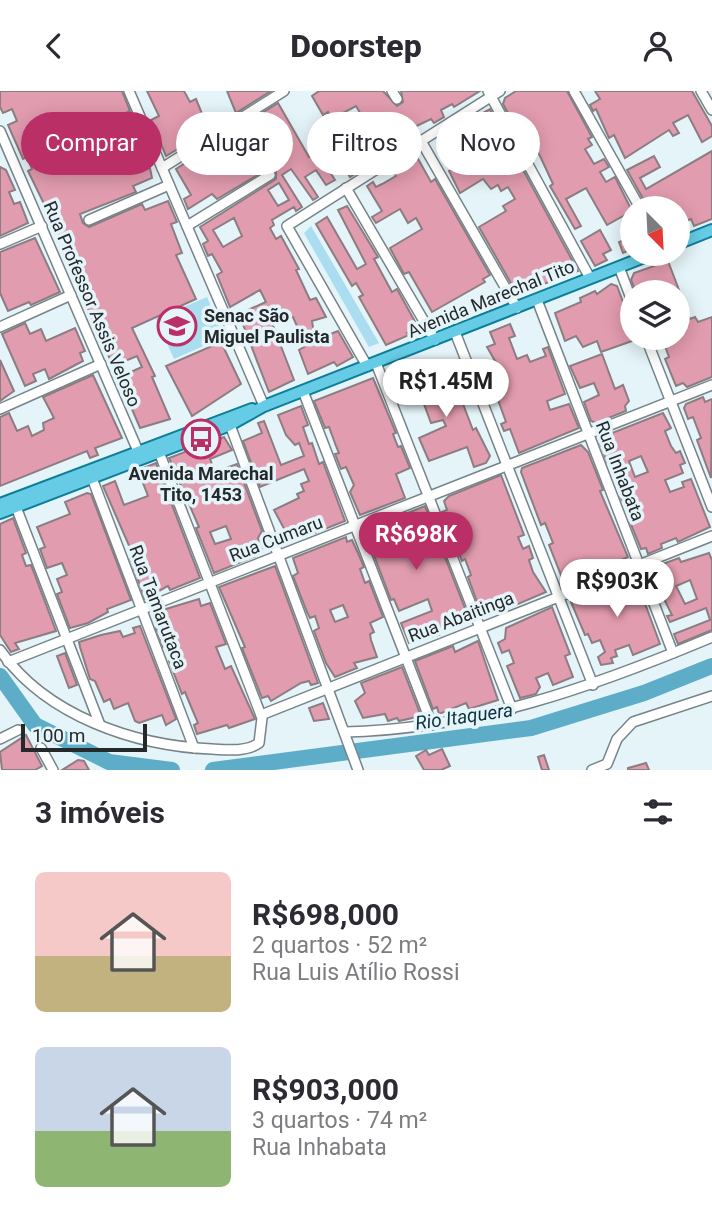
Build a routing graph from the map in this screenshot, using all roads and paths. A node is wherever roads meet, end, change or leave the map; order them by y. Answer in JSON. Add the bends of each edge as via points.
{"nodes":[{"id":1,"x":129,"y":91,"type":"edge"},
{"id":2,"x":284,"y":91,"type":"edge"},
{"id":3,"x":574,"y":91,"type":"edge"},
{"id":4,"x":701,"y":91,"type":"edge"},
{"id":5,"x":493,"y":93,"type":"edge"},
{"id":6,"x":712,"y":110,"type":"edge"},
{"id":7,"x":138,"y":112,"type":"edge"},
{"id":8,"x":251,"y":112,"type":"edge"},
{"id":9,"x":0,"y":131,"type":"edge"},
{"id":10,"x":422,"y":140,"type":"edge"},
{"id":11,"x":422,"y":143,"type":"edge"},
{"id":12,"x":11,"y":156,"type":"junction"},
{"id":13,"x":176,"y":159,"type":"edge"},
{"id":14,"x":0,"y":162,"type":"edge"},
{"id":15,"x":162,"y":168,"type":"joint"},
{"id":16,"x":270,"y":175,"type":"edge"},
{"id":17,"x":367,"y":175,"type":"edge"},
{"id":18,"x":169,"y":185,"type":"junction"},
{"id":19,"x":346,"y":188,"type":"junction"},
{"id":20,"x":633,"y":196,"type":"edge"},
{"id":21,"x":89,"y":220,"type":"dead end"},
{"id":22,"x":41,"y":226,"type":"junction"},
{"id":23,"x":187,"y":226,"type":"junction"},
{"id":24,"x":712,"y":230,"type":"edge"},
{"id":25,"x":690,"y":239,"type":"edge"},
{"id":26,"x":0,"y":244,"type":"edge"},
{"id":27,"x":619,"y":267,"type":"joint"},
{"id":28,"x":590,"y":278,"type":"junction"},
{"id":29,"x":624,"y":280,"type":"edge"},
{"id":30,"x":71,"y":295,"type":"junction"},
{"id":31,"x":537,"y":300,"type":"junction"},
{"id":32,"x":517,"y":308,"type":"junction"},
{"id":33,"x":0,"y":327,"type":"edge"},
{"id":34,"x":455,"y":332,"type":"junction"},
{"id":35,"x":435,"y":340,"type":"junction"},
{"id":36,"x":651,"y":350,"type":"edge"},
{"id":37,"x":100,"y":364,"type":"junction"},
{"id":38,"x":371,"y":365,"type":"junction"},
{"id":39,"x":712,"y":385,"type":"edge"},
{"id":40,"x":303,"y":391,"type":"junction"},
{"id":41,"x":670,"y":401,"type":"junction"},
{"id":42,"x":264,"y":406,"type":"junction"},
{"id":43,"x":0,"y":409,"type":"edge"},
{"id":44,"x":230,"y":425,"type":"junction"},
{"id":45,"x":589,"y":433,"type":"junction"},
{"id":46,"x":138,"y":451,"type":"junction"},
{"id":47,"x":159,"y":453,"type":"junction"},
{"id":48,"x":507,"y":465,"type":"junction"},
{"id":49,"x":116,"y":469,"type":"junction"},
{"id":50,"x":92,"y":478,"type":"junction"},
{"id":51,"x":430,"y":496,"type":"junction"},
{"id":52,"x":0,"y":504,"type":"edge"},
{"id":53,"x":16,"y":507,"type":"junction"},
{"id":54,"x":712,"y":507,"type":"edge"},
{"id":55,"x":0,"y":513,"type":"edge"},
{"id":56,"x":355,"y":525,"type":"junction"},
{"id":57,"x":712,"y":536,"type":"edge"},
{"id":58,"x":279,"y":555,"type":"junction"},
{"id":59,"x":640,"y":564,"type":"junction"},
{"id":60,"x":209,"y":582,"type":"junction"},
{"id":61,"x":558,"y":597,"type":"junction"},
{"id":62,"x":143,"y":609,"type":"junction"},
{"id":63,"x":481,"y":627,"type":"junction"},
{"id":64,"x":712,"y":637,"type":"edge"},
{"id":65,"x":68,"y":639,"type":"junction"},
{"id":66,"x":0,"y":650,"type":"edge"},
{"id":67,"x":673,"y":653,"type":"junction"},
{"id":68,"x":405,"y":656,"type":"junction"},
{"id":69,"x":8,"y":662,"type":"junction"},
{"id":70,"x":593,"y":685,"type":"junction"},
{"id":71,"x":329,"y":686,"type":"junction"},
{"id":72,"x":712,"y":696,"type":"edge"},
{"id":73,"x":512,"y":709,"type":"junction"},
{"id":74,"x":261,"y":715,"type":"junction"},
{"id":75,"x":100,"y":725,"type":"junction"},
{"id":76,"x":432,"y":725,"type":"junction"},
{"id":77,"x":18,"y":730,"type":"dead end"},
{"id":78,"x":346,"y":736,"type":"junction"},
{"id":79,"x":0,"y":739,"type":"edge"},
{"id":80,"x":41,"y":748,"type":"dead end"},
{"id":81,"x":194,"y":748,"type":"junction"},
{"id":82,"x":358,"y":769,"type":"edge"},
{"id":83,"x":53,"y":770,"type":"edge"},
{"id":84,"x":592,"y":770,"type":"edge"}],
"edges":[{"from":1,"to":7,"type":"street"},
{"from":2,"to":8,"type":"street"},
{"from":3,"to":20,"type":"street"},
{"from":4,"to":6,"type":"street"},
{"from":5,"to":10,"type":"street"},
{"from":5,"to":28,"type":"street"},
{"from":9,"to":12,"type":"street","name":"Rua Professor Assis Veloso"},
{"from":11,"to":32,"type":"street"},
{"from":12,"to":14,"type":"street"},
{"from":12,"to":22,"type":"street","name":"Rua Professor Assis Veloso"},
{"from":13,"to":15,"type":"street"},
{"from":15,"to":18,"type":"street"},
{"from":16,"to":23,"type":"street"},
{"from":17,"to":19,"type":"street"},
{"from":18,"to":21,"type":"street"},
{"from":18,"to":23,"type":"street"},
{"from":19,"to":35,"type":"street"},
{"from":19,"to":38,"type":"street","via":[[286,227]]},
{"from":22,"to":26,"type":"street"},
{"from":22,"to":30,"type":"street","name":"Rua Professor Assis Veloso"},
{"from":23,"to":42,"type":"street"},
{"from":24,"to":25,"type":"main road"},
{"from":27,"to":28,"type":"main road","name":"Avenida Marechal Tito"},
{"from":27,"to":29,"type":"street"},
{"from":28,"to":31,"type":"main road","name":"Avenida Marechal Tito"},
{"from":30,"to":33,"type":"street"},
{"from":30,"to":37,"type":"street","name":"Rua Professor Assis Veloso"},
{"from":31,"to":32,"type":"main road","name":"Avenida Marechal Tito"},
{"from":31,"to":45,"type":"street","name":"Rua Inhabata"},
{"from":32,"to":34,"type":"main road","name":"Avenida Marechal Tito"},
{"from":34,"to":35,"type":"main road","name":"Avenida Marechal Tito"},
{"from":34,"to":48,"type":"street"},
{"from":35,"to":38,"type":"main road","name":"Avenida Marechal Tito"},
{"from":36,"to":41,"type":"street"},
{"from":37,"to":43,"type":"street"},
{"from":37,"to":46,"type":"street","name":"Rua Professor Assis Veloso"},
{"from":38,"to":40,"type":"main road","name":"Avenida Marechal Tito"},
{"from":38,"to":51,"type":"street"},
{"from":39,"to":41,"type":"street","name":"Rua Cumaru"},
{"from":40,"to":42,"type":"main road","name":"Avenida Marechal Tito"},
{"from":40,"to":56,"type":"street"},
{"from":41,"to":45,"type":"street","name":"Rua Cumaru"},
{"from":41,"to":54,"type":"street"},
{"from":42,"to":44,"type":"main road","via":[[235,418]]},
{"from":42,"to":46,"type":"main road","name":"Avenida Marechal Tito"},
{"from":44,"to":47,"type":"main road"},
{"from":44,"to":58,"type":"street"},
{"from":45,"to":48,"type":"street","name":"Rua Cumaru"},
{"from":45,"to":59,"type":"street","name":"Rua Inhabata"},
{"from":46,"to":49,"type":"main road"},
{"from":46,"to":52,"type":"main road","name":"Avenida Marechal Tito"},
{"from":47,"to":49,"type":"main road"},
{"from":47,"to":60,"type":"street"},
{"from":48,"to":51,"type":"street","name":"Rua Cumaru"},
{"from":48,"to":61,"type":"street"},
{"from":49,"to":50,"type":"main road"},
{"from":50,"to":53,"type":"main road"},
{"from":50,"to":62,"type":"street","name":"Rua Tamarutaca"},
{"from":51,"to":56,"type":"street","name":"Rua Cumaru"},
{"from":51,"to":63,"type":"street"},
{"from":53,"to":55,"type":"main road"},
{"from":53,"to":65,"type":"street"},
{"from":56,"to":58,"type":"street","name":"Rua Cumaru"},
{"from":56,"to":68,"type":"street"},
{"from":57,"to":59,"type":"street","name":"Rua Abaitinga"},
{"from":58,"to":60,"type":"street","name":"Rua Cumaru"},
{"from":58,"to":71,"type":"street"},
{"from":59,"to":61,"type":"street","name":"Rua Abaitinga"},
{"from":59,"to":67,"type":"street","name":"Rua Inhabata"},
{"from":60,"to":62,"type":"street","name":"Rua Cumaru"},
{"from":60,"to":74,"type":"street"},
{"from":61,"to":63,"type":"street","name":"Rua Abaitinga"},
{"from":61,"to":70,"type":"street"},
{"from":62,"to":65,"type":"street","name":"Rua Cumaru"},
{"from":62,"to":81,"type":"street","name":"Rua Tamarutaca"},
{"from":63,"to":68,"type":"street","name":"Rua Abaitinga"},
{"from":63,"to":73,"type":"street"},
{"from":64,"to":67,"type":"street"},
{"from":65,"to":69,"type":"street","name":"Rua Cumaru"},
{"from":65,"to":75,"type":"street"},
{"from":66,"to":69,"type":"street"},
{"from":67,"to":70,"type":"street"},
{"from":68,"to":71,"type":"street","name":"Rua Abaitinga"},
{"from":68,"to":76,"type":"street"},
{"from":69,"to":75,"type":"street","via":[[50,698]]},
{"from":70,"to":73,"type":"street"},
{"from":71,"to":74,"type":"street","name":"Rua Abaitinga"},
{"from":71,"to":78,"type":"street"},
{"from":72,"to":84,"type":"street","via":[[633,722],[617,739],[607,764]]},
{"from":73,"to":76,"type":"street"},
{"from":74,"to":81,"type":"street","via":[[262,734],[255,746]]},
{"from":75,"to":81,"type":"street"},
{"from":76,"to":78,"type":"street"},
{"from":77,"to":79,"type":"street"},
{"from":78,"to":82,"type":"street"},
{"from":80,"to":83,"type":"street"}]}
